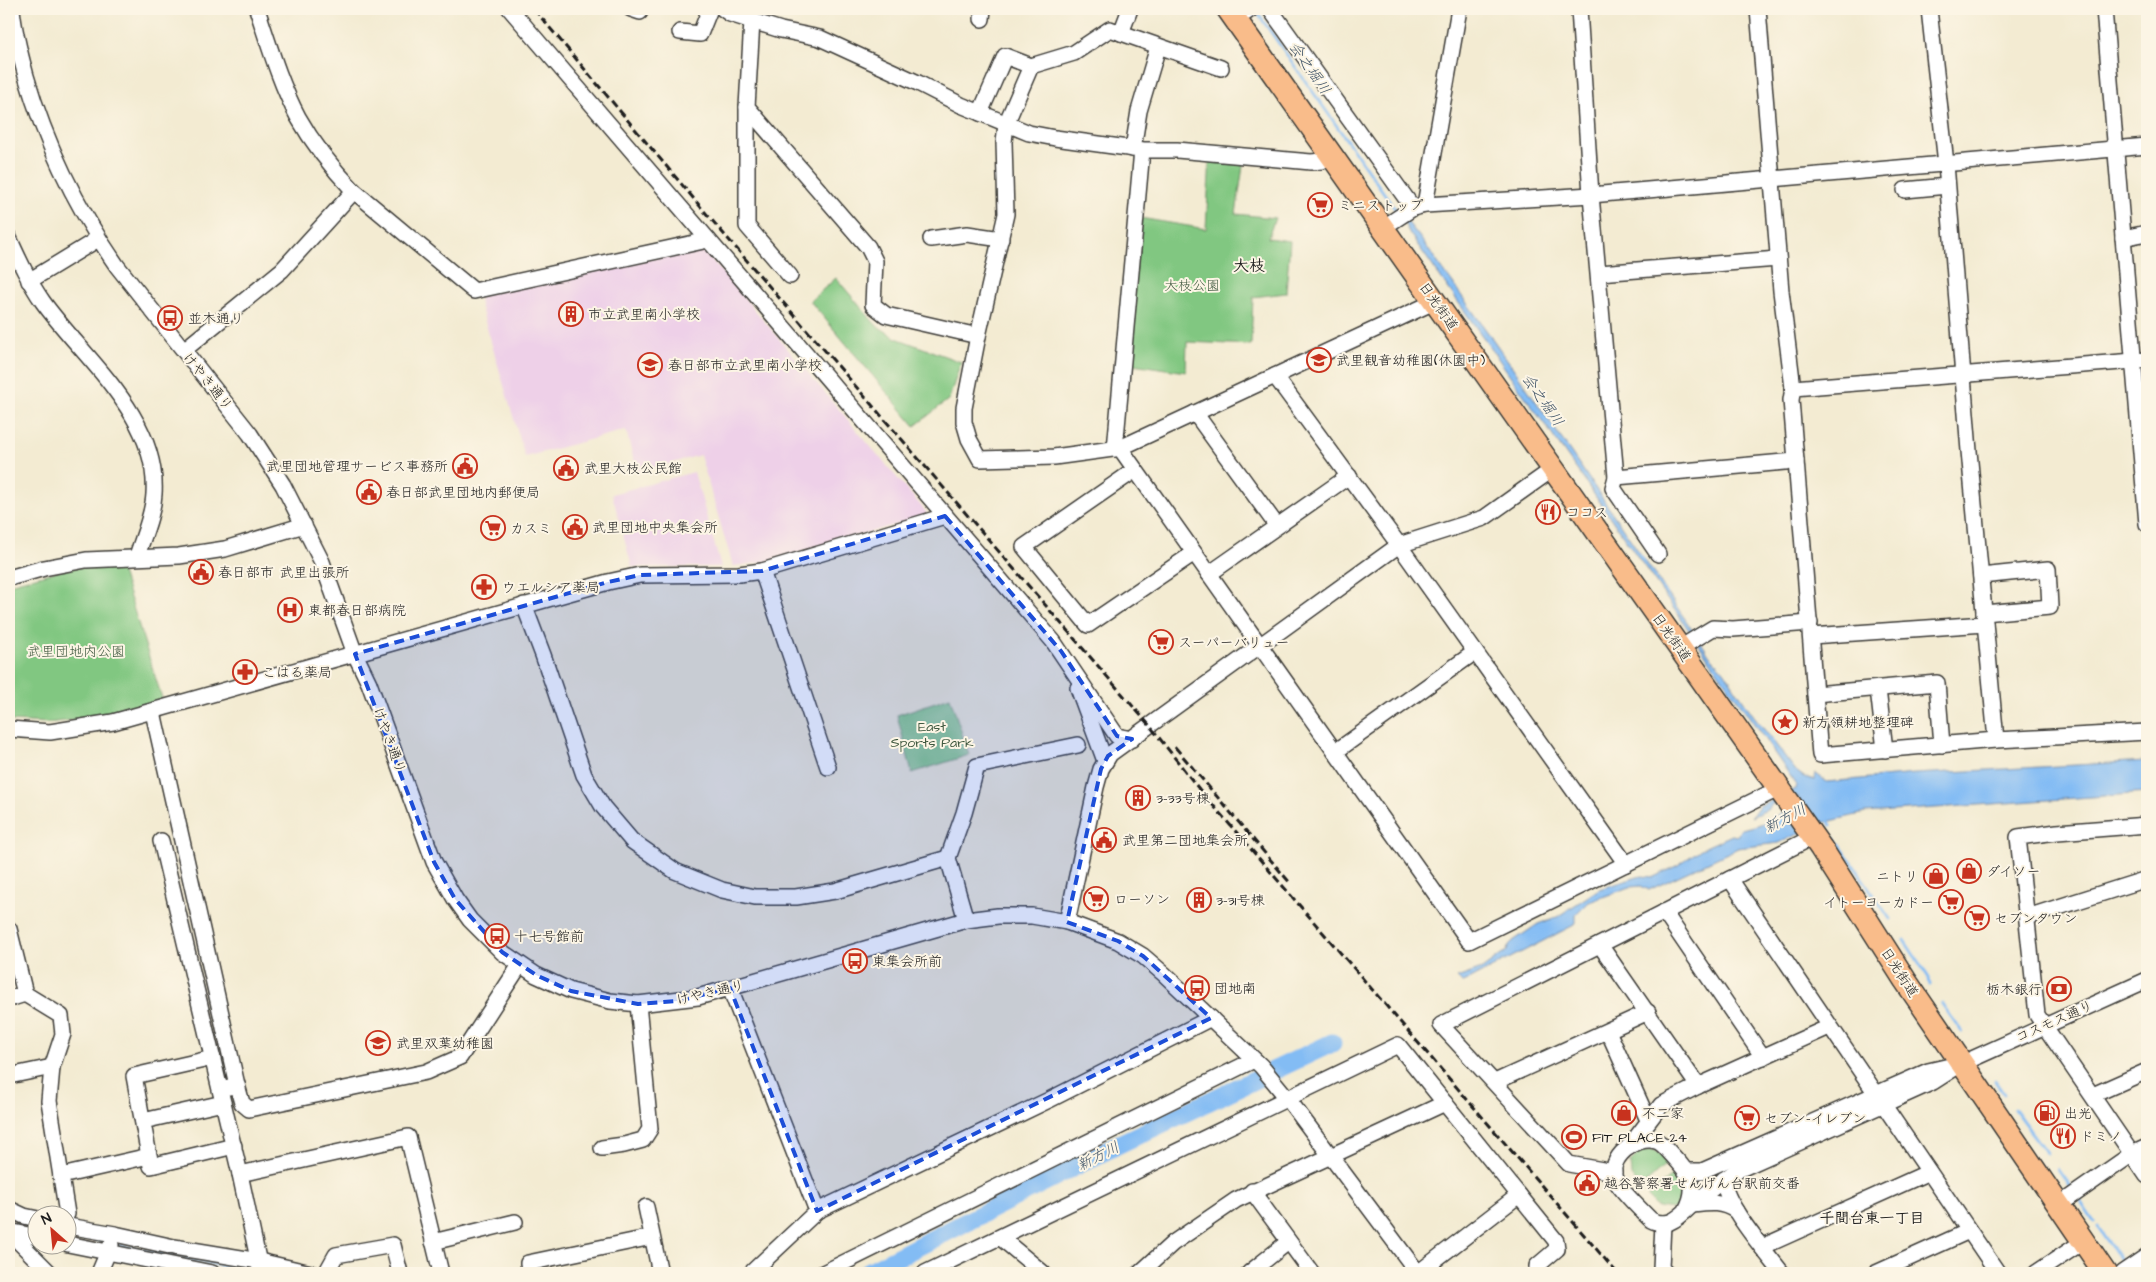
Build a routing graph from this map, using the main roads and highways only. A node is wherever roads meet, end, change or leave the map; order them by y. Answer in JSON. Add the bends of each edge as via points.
{"nodes":[{"id":1,"x":1240,"y":13,"type":"edge"},
{"id":2,"x":2105,"y":1273,"type":"edge"}],
"edges":[{"from":1,"to":2,"type":"highway","name":"日光街道","via":[[1333,156],[1389,224],[1436,301],[1553,469],[1692,640],[1779,791]]}]}
